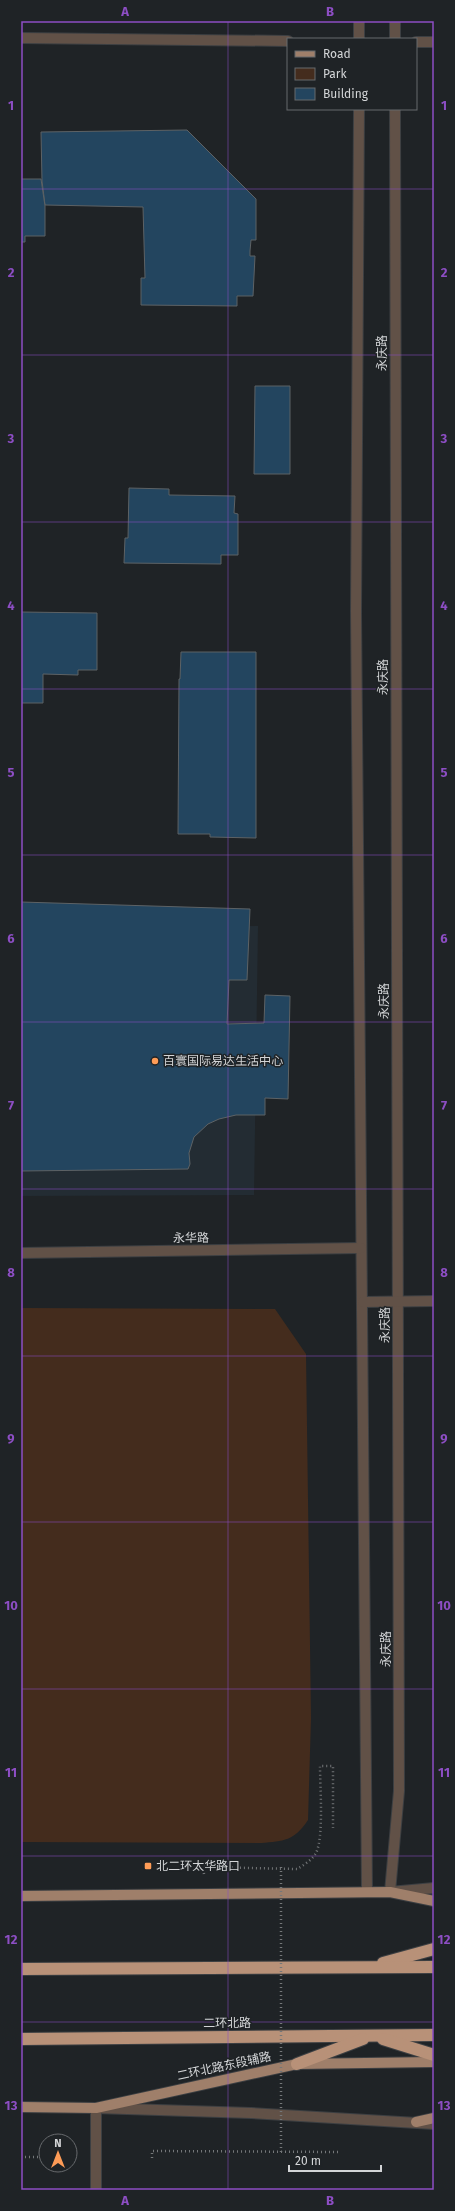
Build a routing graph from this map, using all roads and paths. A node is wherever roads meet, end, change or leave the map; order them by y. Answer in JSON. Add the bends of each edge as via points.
{"nodes":[{"id":1,"x":359,"y":21,"type":"edge"},
{"id":2,"x":394,"y":21,"type":"edge"},
{"id":3,"x":21,"y":38,"type":"edge"},
{"id":4,"x":359,"y":38,"type":"edge"},
{"id":5,"x":395,"y":38,"type":"edge"},
{"id":6,"x":287,"y":41,"type":"edge"},
{"id":7,"x":417,"y":42,"type":"edge"},
{"id":8,"x":434,"y":42,"type":"edge"},
{"id":9,"x":359,"y":110,"type":"edge"},
{"id":10,"x":395,"y":110,"type":"edge"},
{"id":11,"x":361,"y":1248,"type":"junction"},
{"id":12,"x":21,"y":1253,"type":"edge"},
{"id":13,"x":434,"y":1301,"type":"edge"},
{"id":14,"x":363,"y":1302,"type":"junction"},
{"id":15,"x":398,"y":1302,"type":"junction"},
{"id":16,"x":333,"y":1828,"type":"dead end"},
{"id":17,"x":280,"y":1867,"type":"junction"},
{"id":18,"x":203,"y":1868,"type":"dead end"},
{"id":19,"x":434,"y":1888,"type":"edge"},
{"id":20,"x":367,"y":1892,"type":"junction"},
{"id":21,"x":390,"y":1892,"type":"junction"},
{"id":22,"x":21,"y":1896,"type":"edge"},
{"id":23,"x":434,"y":1901,"type":"edge"},
{"id":24,"x":434,"y":1949,"type":"edge"},
{"id":25,"x":367,"y":1968,"type":"junction"},
{"id":26,"x":434,"y":1968,"type":"edge"},
{"id":27,"x":21,"y":1969,"type":"edge"},
{"id":28,"x":434,"y":2035,"type":"edge"},
{"id":29,"x":372,"y":2036,"type":"junction"},
{"id":30,"x":21,"y":2039,"type":"edge"},
{"id":31,"x":434,"y":2055,"type":"edge"},
{"id":32,"x":434,"y":2062,"type":"edge"},
{"id":33,"x":297,"y":2064,"type":"junction"},
{"id":34,"x":21,"y":2107,"type":"edge"},
{"id":35,"x":96,"y":2108,"type":"junction"},
{"id":36,"x":434,"y":2118,"type":"edge"},
{"id":37,"x":416,"y":2122,"type":"junction"},
{"id":38,"x":434,"y":2124,"type":"edge"},
{"id":39,"x":281,"y":2152,"type":"junction"},
{"id":40,"x":339,"y":2152,"type":"dead end"},
{"id":41,"x":21,"y":2157,"type":"edge"},
{"id":42,"x":38,"y":2157,"type":"edge"},
{"id":43,"x":152,"y":2158,"type":"dead end"},
{"id":44,"x":96,"y":2190,"type":"edge"}],
"edges":[{"from":1,"to":4,"type":"street"},
{"from":2,"to":5,"type":"street"},
{"from":3,"to":6,"type":"street"},
{"from":7,"to":8,"type":"street"},
{"from":9,"to":11,"type":"street","name":"永庆路","via":[[356,620]]},
{"from":10,"to":15,"type":"street","name":"永庆路"},
{"from":11,"to":12,"type":"street","name":"永华路"},
{"from":11,"to":14,"type":"street","name":"永庆路"},
{"from":13,"to":15,"type":"street"},
{"from":14,"to":15,"type":"street"},
{"from":14,"to":20,"type":"street","name":"永庆路"},
{"from":15,"to":21,"type":"street","name":"永庆路","via":[[399,1791]]},
{"from":16,"to":17,"type":"path","via":[[333,1766],[320,1766],[320,1840],[316,1853],[297,1868]]},
{"from":17,"to":18,"type":"path"},
{"from":17,"to":39,"type":"path","bridge":true},
{"from":19,"to":21,"type":"street"},
{"from":20,"to":21,"type":"main road"},
{"from":20,"to":22,"type":"main road"},
{"from":21,"to":23,"type":"main road"},
{"from":24,"to":25,"type":"highway"},
{"from":25,"to":26,"type":"highway"},
{"from":25,"to":27,"type":"highway"},
{"from":28,"to":29,"type":"highway","name":"二环北路"},
{"from":29,"to":30,"type":"highway","name":"二环北路"},
{"from":29,"to":31,"type":"highway"},
{"from":29,"to":33,"type":"highway"},
{"from":32,"to":33,"type":"main road","name":"二环北路东段辅路"},
{"from":33,"to":35,"type":"main road","name":"二环北路东段辅路"},
{"from":34,"to":35,"type":"main road","name":"二环北路东段辅路"},
{"from":35,"to":37,"type":"street"},
{"from":35,"to":44,"type":"street"},
{"from":36,"to":37,"type":"main road"},
{"from":37,"to":38,"type":"street"},
{"from":39,"to":40,"type":"path"},
{"from":39,"to":43,"type":"path","via":[[152,2151]]},
{"from":41,"to":42,"type":"path"}]}
